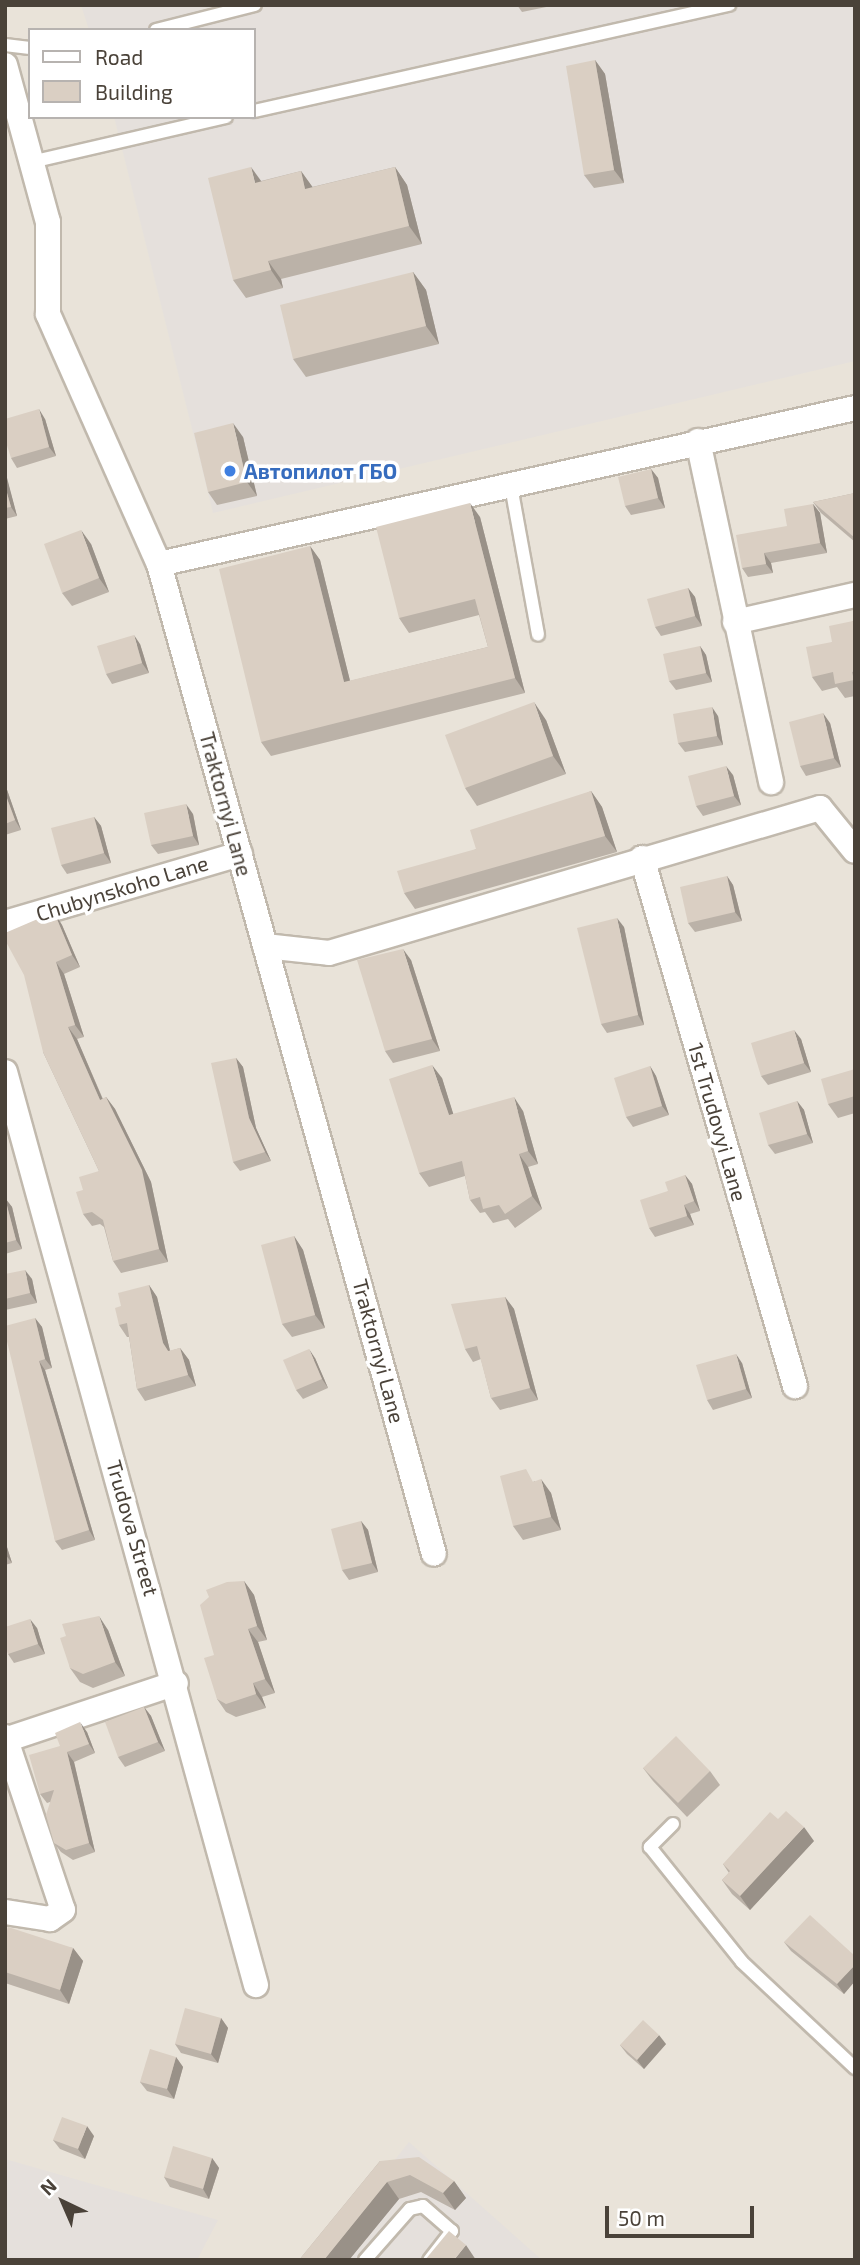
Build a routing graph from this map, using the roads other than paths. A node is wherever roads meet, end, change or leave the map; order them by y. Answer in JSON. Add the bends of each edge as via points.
{"nodes":[{"id":1,"x":255,"y":5,"type":"edge"},
{"id":2,"x":729,"y":5,"type":"edge"},
{"id":3,"x":164,"y":28,"type":"edge"},
{"id":4,"x":5,"y":44,"type":"edge"},
{"id":5,"x":28,"y":48,"type":"edge"},
{"id":6,"x":5,"y":65,"type":"edge"},
{"id":7,"x":256,"y":111,"type":"edge"},
{"id":8,"x":217,"y":119,"type":"edge"},
{"id":9,"x":31,"y":162,"type":"junction"},
{"id":10,"x":855,"y":408,"type":"edge"},
{"id":11,"x":698,"y":441,"type":"junction"},
{"id":12,"x":510,"y":486,"type":"junction"},
{"id":13,"x":159,"y":564,"type":"junction"},
{"id":14,"x":855,"y":595,"type":"edge"},
{"id":15,"x":735,"y":622,"type":"junction"},
{"id":16,"x":538,"y":635,"type":"dead end"},
{"id":17,"x":771,"y":782,"type":"dead end"},
{"id":18,"x":855,"y":851,"type":"edge"},
{"id":19,"x":240,"y":854,"type":"junction"},
{"id":20,"x":642,"y":858,"type":"junction"},
{"id":21,"x":5,"y":923,"type":"edge"},
{"id":22,"x":265,"y":946,"type":"junction"},
{"id":23,"x":5,"y":1072,"type":"edge"},
{"id":24,"x":794,"y":1386,"type":"dead end"},
{"id":25,"x":434,"y":1554,"type":"dead end"},
{"id":26,"x":176,"y":1684,"type":"junction"},
{"id":27,"x":6,"y":1739,"type":"edge"},
{"id":28,"x":673,"y":1824,"type":"dead end"},
{"id":29,"x":5,"y":1912,"type":"edge"},
{"id":30,"x":256,"y":1984,"type":"dead end"},
{"id":31,"x":855,"y":2068,"type":"edge"},
{"id":32,"x":365,"y":2260,"type":"edge"},
{"id":33,"x":429,"y":2260,"type":"edge"}],
"edges":[{"from":1,"to":3,"type":"lane"},
{"from":2,"to":7,"type":"lane"},
{"from":4,"to":5,"type":"lane"},
{"from":6,"to":9,"type":"street","name":"Traktornyi Lane"},
{"from":8,"to":9,"type":"lane"},
{"from":9,"to":13,"type":"street","name":"Traktornyi Lane","via":[[48,222],[48,314]]},
{"from":10,"to":11,"type":"street"},
{"from":11,"to":12,"type":"street"},
{"from":11,"to":15,"type":"street"},
{"from":12,"to":13,"type":"street"},
{"from":12,"to":16,"type":"lane"},
{"from":13,"to":19,"type":"street","name":"Traktornyi Lane"},
{"from":14,"to":15,"type":"street"},
{"from":15,"to":17,"type":"street"},
{"from":18,"to":20,"type":"street","via":[[820,808]]},
{"from":19,"to":21,"type":"street","name":"Chubynskoho Lane"},
{"from":19,"to":22,"type":"street","name":"Traktornyi Lane"},
{"from":20,"to":22,"type":"street","via":[[329,953]]},
{"from":20,"to":24,"type":"street","name":"1st Trudovyi Lane"},
{"from":22,"to":25,"type":"street","name":"Traktornyi Lane"},
{"from":23,"to":26,"type":"street","name":"Trudova Street"},
{"from":26,"to":27,"type":"street"},
{"from":26,"to":30,"type":"street","name":"Trudova Street"},
{"from":27,"to":29,"type":"street","via":[[63,1910],[50,1919]]},
{"from":28,"to":31,"type":"lane","via":[[650,1847],[742,1962]]},
{"from":32,"to":33,"type":"lane","via":[[410,2209],[423,2206],[452,2231]]}]}
